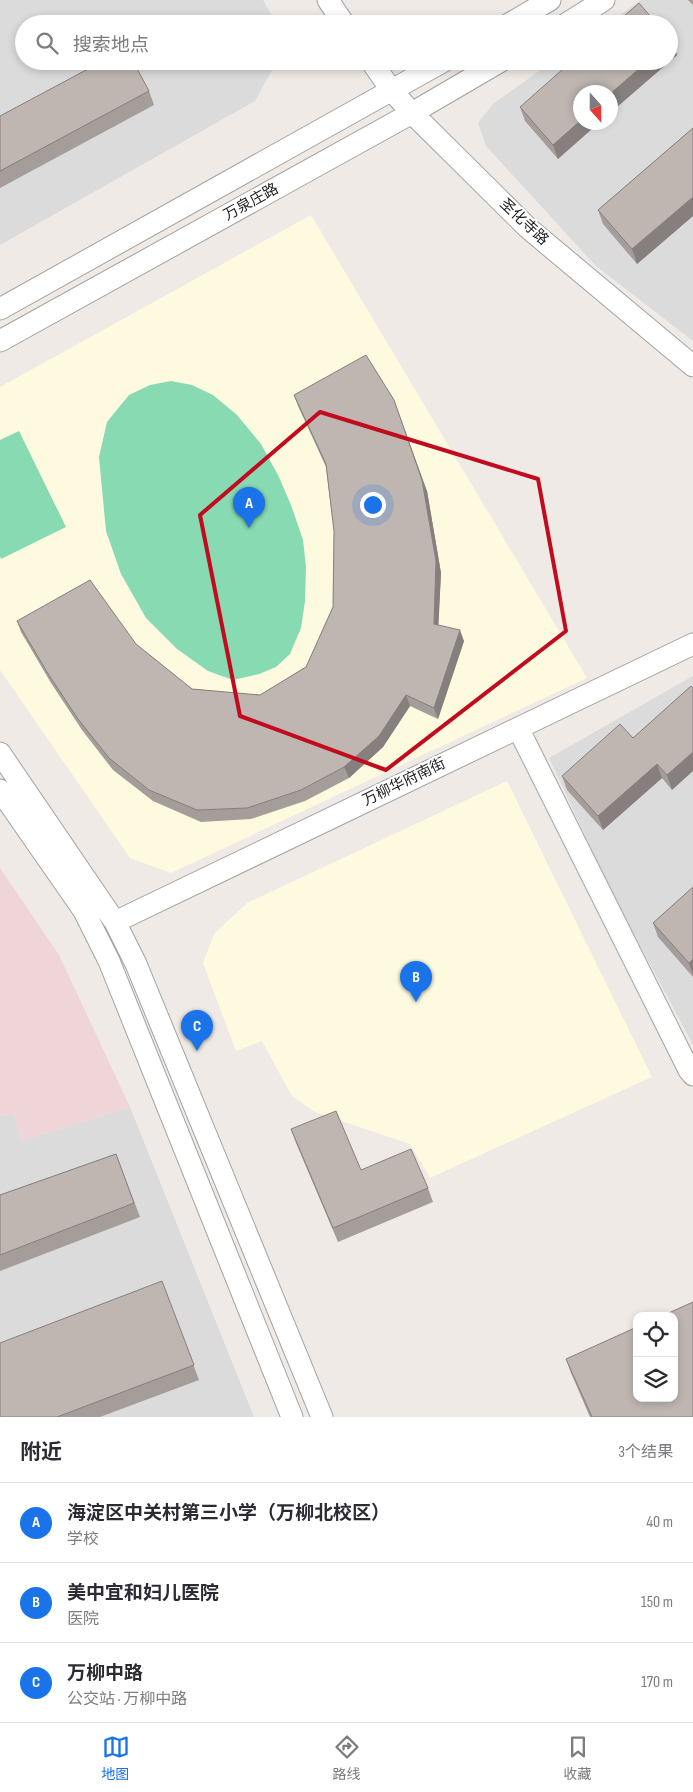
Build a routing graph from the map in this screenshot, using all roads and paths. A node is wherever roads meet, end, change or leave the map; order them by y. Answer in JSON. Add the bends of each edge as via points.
{"nodes":[{"id":1,"x":328,"y":0,"type":"edge"},
{"id":2,"x":550,"y":0,"type":"edge"},
{"id":3,"x":604,"y":0,"type":"edge"},
{"id":4,"x":338,"y":15,"type":"edge"},
{"id":5,"x":524,"y":15,"type":"edge"},
{"id":6,"x":580,"y":15,"type":"edge"},
{"id":7,"x":377,"y":70,"type":"edge"},
{"id":8,"x":428,"y":70,"type":"edge"},
{"id":9,"x":486,"y":70,"type":"edge"},
{"id":10,"x":392,"y":91,"type":"junction"},
{"id":11,"x":412,"y":113,"type":"junction"},
{"id":12,"x":0,"y":309,"type":"edge"},
{"id":13,"x":0,"y":341,"type":"edge"},
{"id":14,"x":693,"y":366,"type":"edge"},
{"id":15,"x":693,"y":644,"type":"edge"},
{"id":16,"x":518,"y":728,"type":"junction"},
{"id":17,"x":0,"y":753,"type":"edge"},
{"id":18,"x":0,"y":790,"type":"edge"},
{"id":19,"x":115,"y":922,"type":"junction"},
{"id":20,"x":693,"y":1075,"type":"edge"},
{"id":21,"x":288,"y":1416,"type":"edge"},
{"id":22,"x":322,"y":1417,"type":"edge"}],
"edges":[{"from":1,"to":4,"type":"street"},
{"from":2,"to":5,"type":"street"},
{"from":3,"to":6,"type":"street"},
{"from":7,"to":10,"type":"street","name":"圣化寺路"},
{"from":8,"to":10,"type":"street","name":"万泉庄路"},
{"from":9,"to":11,"type":"street","name":"万泉庄路"},
{"from":10,"to":11,"type":"street","name":"圣化寺路"},
{"from":10,"to":12,"type":"street","name":"万泉庄路"},
{"from":11,"to":13,"type":"street","name":"万泉庄路"},
{"from":11,"to":14,"type":"street","name":"圣化寺路","via":[[528,228]]},
{"from":15,"to":16,"type":"street","name":"万柳华府南街"},
{"from":16,"to":19,"type":"street","name":"万柳华府南街"},
{"from":16,"to":20,"type":"street"},
{"from":17,"to":19,"type":"street"},
{"from":18,"to":21,"type":"street","via":[[84,911],[109,961]]},
{"from":19,"to":22,"type":"street","via":[[140,973]]}]}
